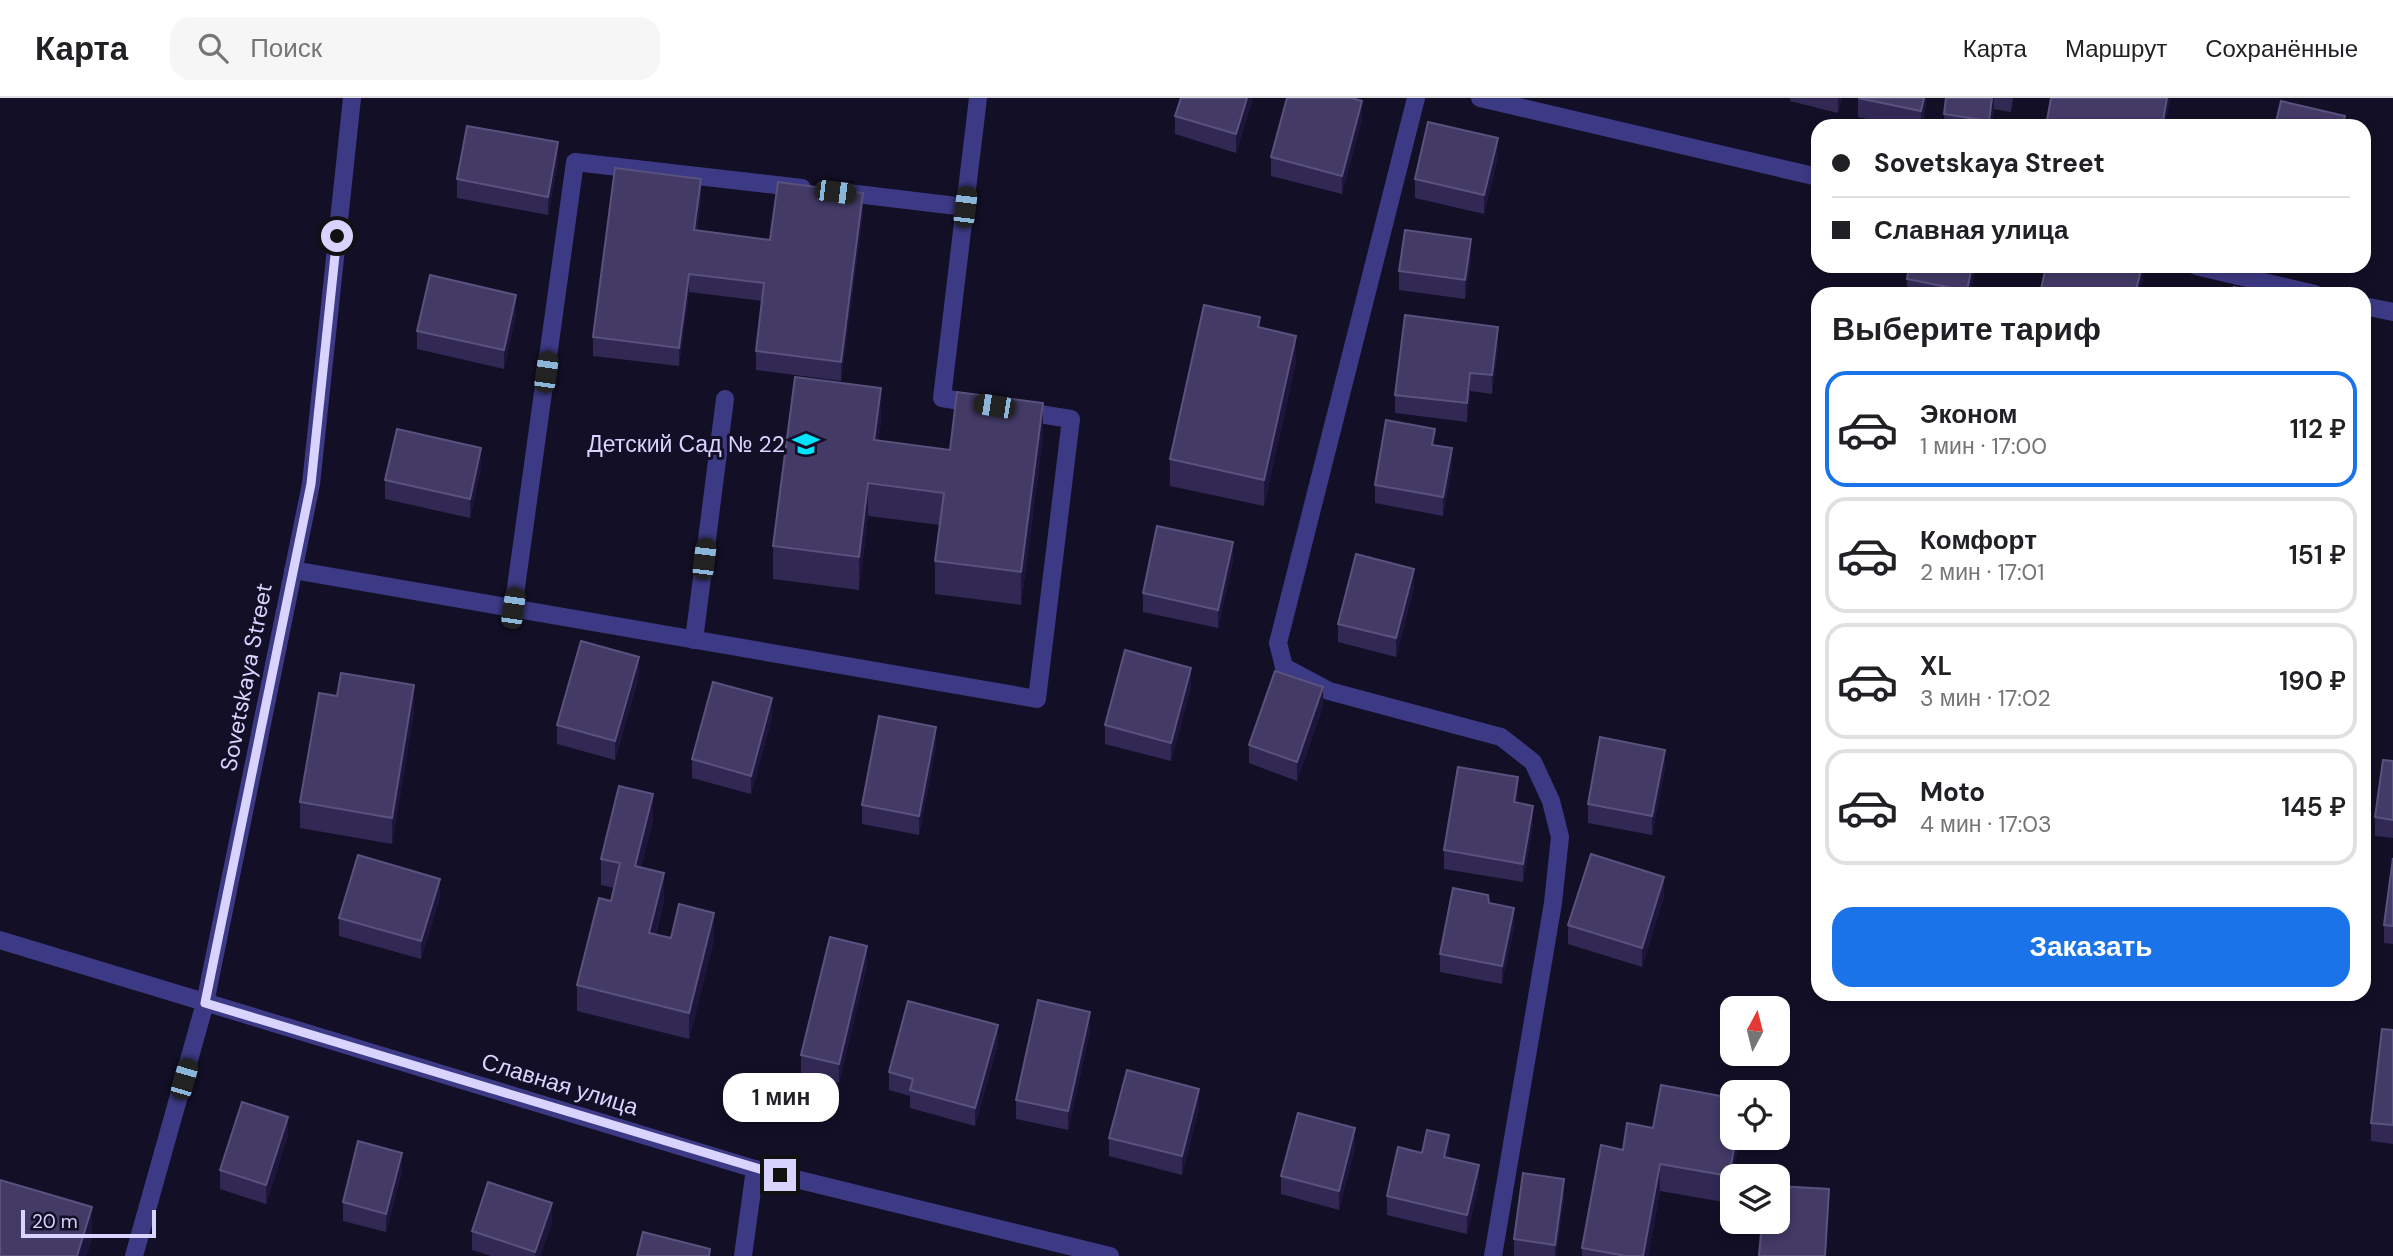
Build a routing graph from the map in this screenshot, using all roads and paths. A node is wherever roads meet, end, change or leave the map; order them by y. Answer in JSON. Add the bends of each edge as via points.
{"nodes":[{"id":1,"x":352,"y":98,"type":"edge"},
{"id":2,"x":978,"y":98,"type":"edge"},
{"id":3,"x":1416,"y":98,"type":"edge"},
{"id":4,"x":1480,"y":98,"type":"edge"},
{"id":5,"x":1811,"y":175,"type":"edge"},
{"id":6,"x":965,"y":207,"type":"junction"},
{"id":7,"x":2226,"y":273,"type":"edge"},
{"id":8,"x":2285,"y":287,"type":"edge"},
{"id":9,"x":2371,"y":307,"type":"edge"},
{"id":10,"x":2393,"y":312,"type":"edge"},
{"id":11,"x":725,"y":398,"type":"dead end"},
{"id":12,"x":293,"y":570,"type":"junction"},
{"id":13,"x":513,"y":608,"type":"junction"},
{"id":14,"x":694,"y":640,"type":"junction"},
{"id":15,"x":0,"y":940,"type":"edge"},
{"id":16,"x":205,"y":1003,"type":"junction"},
{"id":17,"x":755,"y":1169,"type":"junction"},
{"id":18,"x":134,"y":1256,"type":"edge"},
{"id":19,"x":743,"y":1256,"type":"edge"},
{"id":20,"x":1110,"y":1256,"type":"edge"},
{"id":21,"x":1493,"y":1256,"type":"edge"}],
"edges":[{"from":1,"to":12,"type":"street","name":"Sovetskaya Street","via":[[311,484]]},
{"from":2,"to":6,"type":"street"},
{"from":3,"to":21,"type":"street","via":[[1278,643],[1284,667],[1329,691],[1501,737],[1533,762],[1551,801],[1560,837],[1553,903]]},
{"from":4,"to":5,"type":"street"},
{"from":6,"to":13,"type":"street","via":[[575,162]]},
{"from":6,"to":14,"type":"street","via":[[942,398],[1071,419],[1037,699]]},
{"from":7,"to":8,"type":"street"},
{"from":9,"to":10,"type":"street"},
{"from":11,"to":14,"type":"street"},
{"from":12,"to":13,"type":"street"},
{"from":12,"to":16,"type":"street","name":"Sovetskaya Street"},
{"from":13,"to":14,"type":"street"},
{"from":15,"to":16,"type":"street","name":"Славная улица"},
{"from":16,"to":17,"type":"street","name":"Славная улица"},
{"from":16,"to":18,"type":"street","name":"Sovetskaya Street"},
{"from":17,"to":19,"type":"street"},
{"from":17,"to":20,"type":"street","name":"Славная улица"}]}
